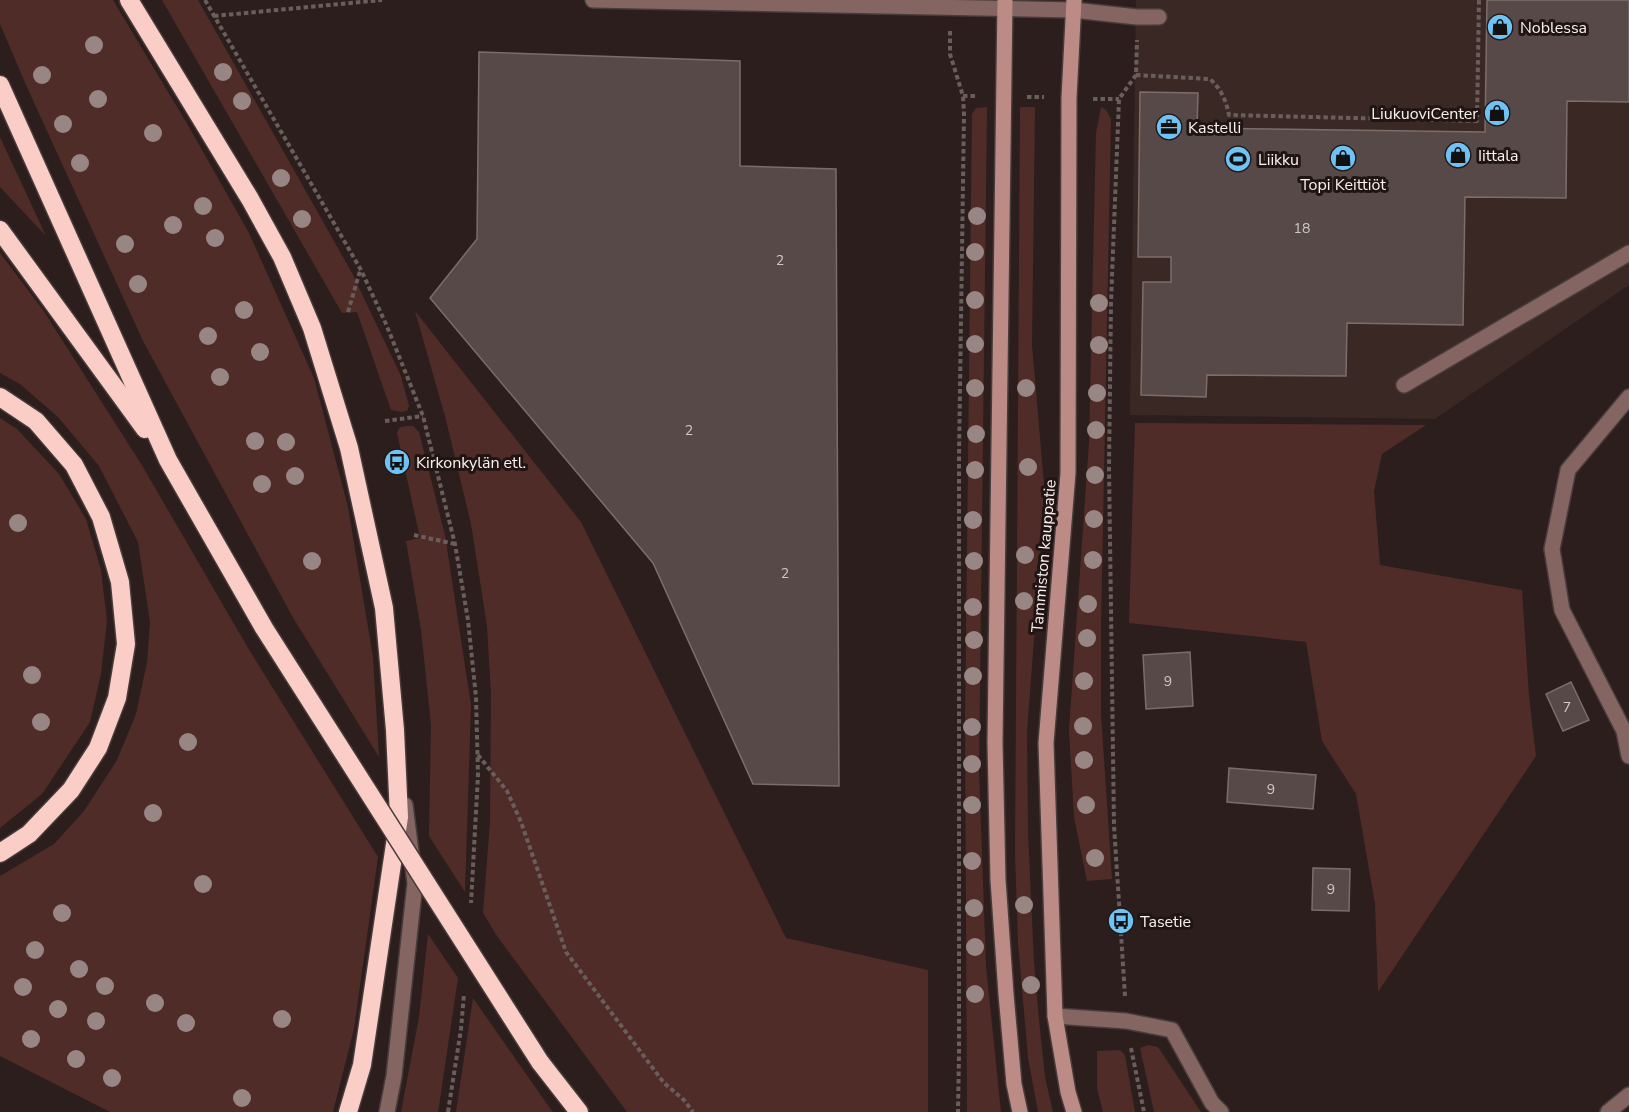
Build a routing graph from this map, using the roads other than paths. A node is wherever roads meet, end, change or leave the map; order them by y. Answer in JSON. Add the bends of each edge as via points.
{"nodes":[{"id":1,"x":129,"y":0,"type":"edge"},
{"id":2,"x":593,"y":0,"type":"edge"},
{"id":3,"x":1005,"y":4,"type":"edge"},
{"id":4,"x":1073,"y":5,"type":"edge"},
{"id":5,"x":1159,"y":17,"type":"dead end"},
{"id":6,"x":0,"y":85,"type":"edge"},
{"id":7,"x":0,"y":230,"type":"edge"},
{"id":8,"x":1629,"y":254,"type":"edge"},
{"id":9,"x":1404,"y":385,"type":"dead end"},
{"id":10,"x":0,"y":397,"type":"edge"},
{"id":11,"x":1629,"y":397,"type":"edge"},
{"id":12,"x":168,"y":460,"type":"junction"},
{"id":13,"x":395,"y":730,"type":"junction"},
{"id":14,"x":1629,"y":756,"type":"edge"},
{"id":15,"x":0,"y":853,"type":"edge"},
{"id":16,"x":1055,"y":1016,"type":"junction"},
{"id":17,"x":1629,"y":1095,"type":"edge"},
{"id":18,"x":348,"y":1112,"type":"edge"},
{"id":19,"x":387,"y":1112,"type":"edge"},
{"id":20,"x":579,"y":1112,"type":"edge"},
{"id":21,"x":1020,"y":1112,"type":"edge"},
{"id":22,"x":1074,"y":1112,"type":"edge"},
{"id":23,"x":1221,"y":1112,"type":"edge"},
{"id":24,"x":1608,"y":1112,"type":"edge"}],
"edges":[{"from":1,"to":13,"type":"highway","via":[[250,199],[282,257],[312,328],[349,448],[384,608]]},
{"from":2,"to":3,"type":"street","via":[[949,7]]},
{"from":3,"to":4,"type":"street"},
{"from":3,"to":21,"type":"main road","via":[[995,743],[1001,926],[1014,1084]]},
{"from":4,"to":5,"type":"street","via":[[1137,17]]},
{"from":4,"to":16,"type":"main road","name":"Tammiston kauppatie","via":[[1068,473],[1046,743]]},
{"from":6,"to":12,"type":"highway"},
{"from":7,"to":12,"type":"highway"},
{"from":8,"to":9,"type":"street"},
{"from":10,"to":15,"type":"highway","via":[[36,421],[74,465],[101,517],[120,582],[126,644],[117,698],[98,748],[71,790],[29,834]]},
{"from":11,"to":14,"type":"street","via":[[1568,470],[1552,549],[1562,610],[1624,730]]},
{"from":12,"to":20,"type":"highway","bridge":true,"via":[[264,628],[540,1062]]},
{"from":13,"to":18,"type":"highway","via":[[399,818],[362,1065]]},
{"from":13,"to":19,"type":"street","via":[[415,883]]},
{"from":16,"to":22,"type":"main road","name":"Tammiston kauppatie"},
{"from":16,"to":23,"type":"street","via":[[1126,1021],[1172,1030],[1212,1103]]},
{"from":17,"to":24,"type":"street"}]}
